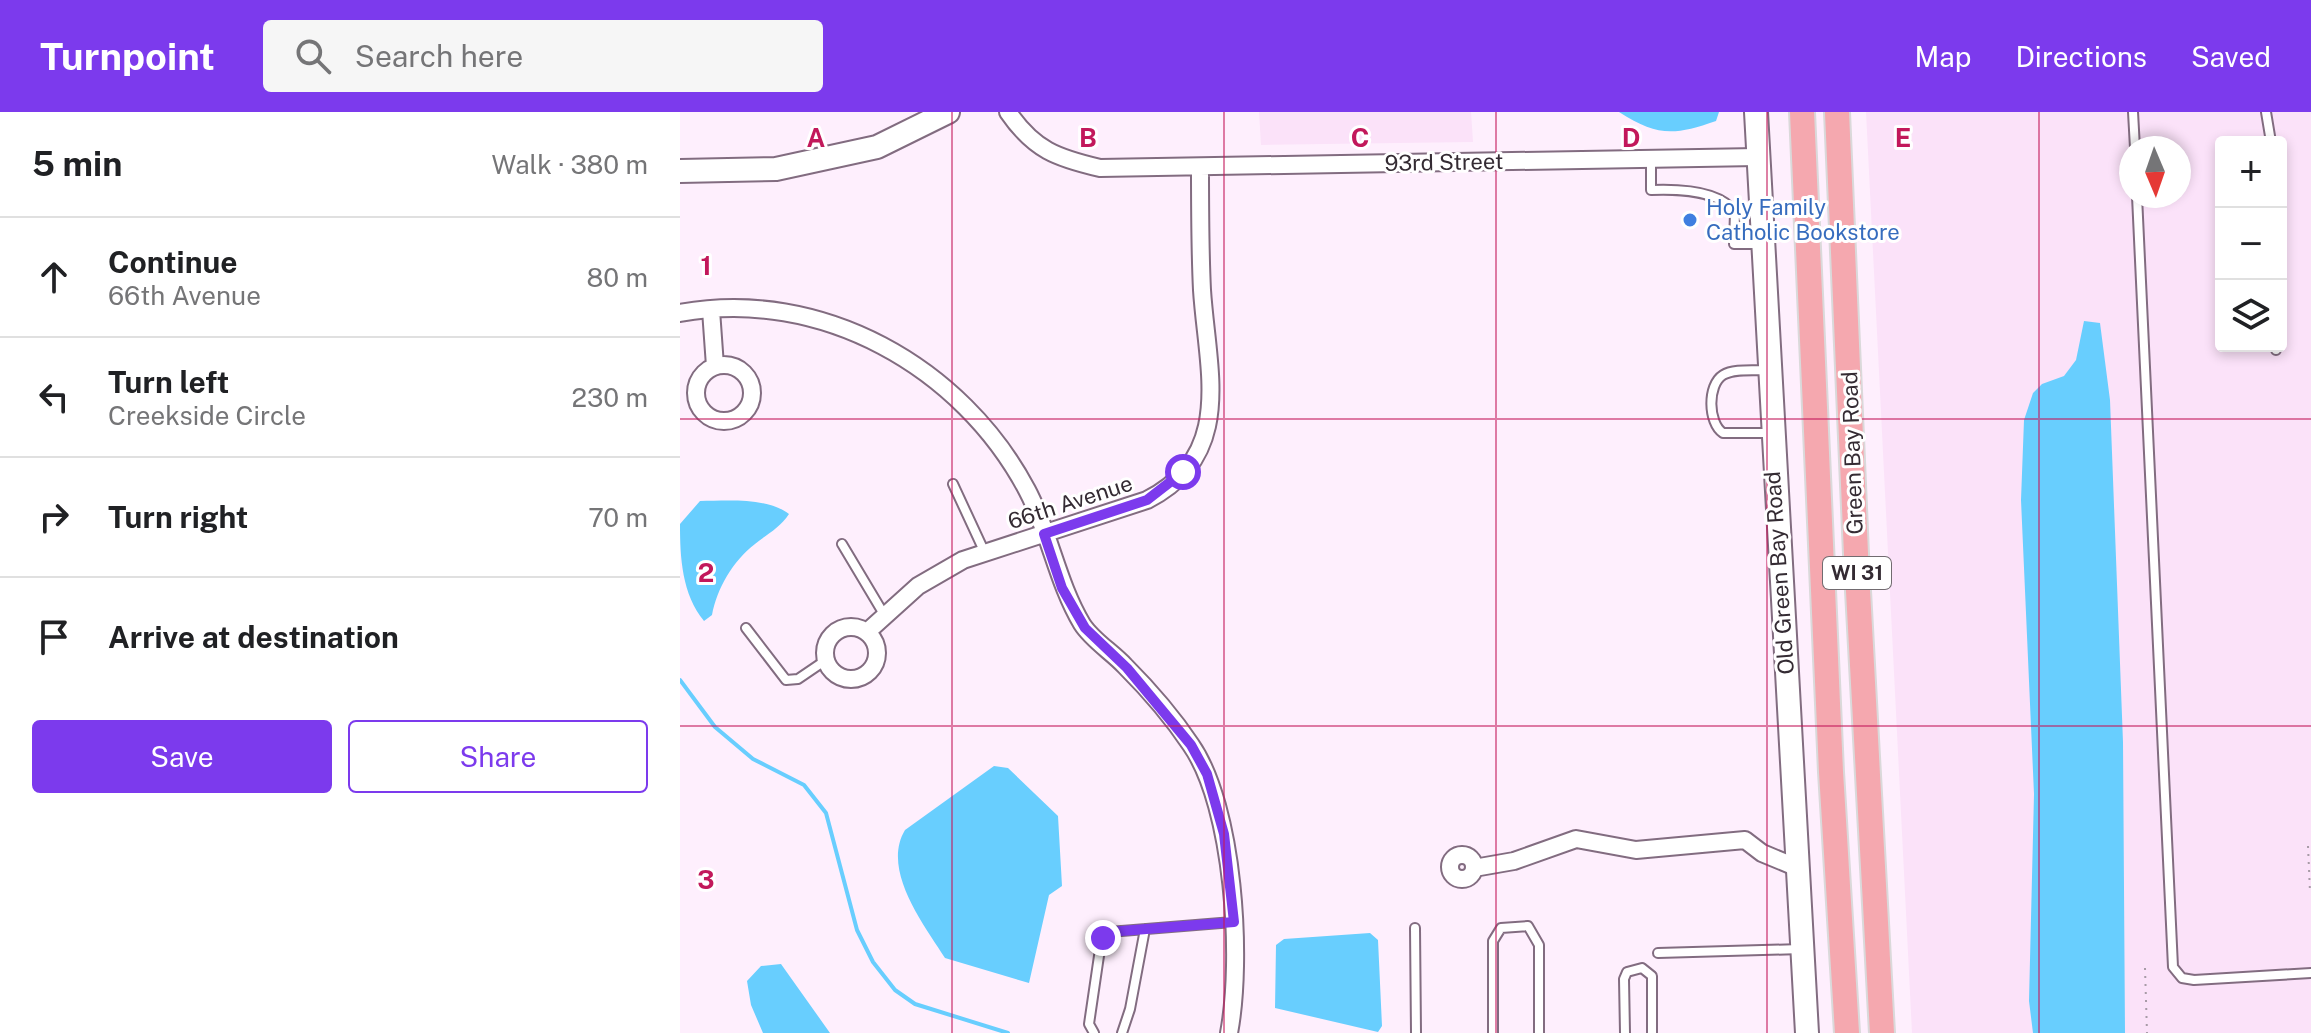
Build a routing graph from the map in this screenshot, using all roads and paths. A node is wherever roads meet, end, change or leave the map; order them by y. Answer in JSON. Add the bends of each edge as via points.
{"nodes":[{"id":1,"x":948,"y":112,"type":"edge"},
{"id":2,"x":1008,"y":112,"type":"edge"},
{"id":3,"x":1756,"y":112,"type":"edge"},
{"id":4,"x":1802,"y":112,"type":"edge"},
{"id":5,"x":1837,"y":112,"type":"edge"},
{"id":6,"x":2133,"y":112,"type":"edge"},
{"id":7,"x":2266,"y":112,"type":"edge"},
{"id":8,"x":2134,"y":136,"type":"edge"},
{"id":9,"x":2270,"y":136,"type":"edge"},
{"id":10,"x":1757,"y":157,"type":"junction"},
{"id":11,"x":1651,"y":159,"type":"junction"},
{"id":12,"x":1200,"y":167,"type":"junction"},
{"id":13,"x":680,"y":171,"type":"edge"},
{"id":14,"x":2138,"y":208,"type":"edge"},
{"id":15,"x":1761,"y":244,"type":"junction"},
{"id":16,"x":711,"y":310,"type":"junction"},
{"id":17,"x":680,"y":313,"type":"edge"},
{"id":18,"x":715,"y":366,"type":"dead end"},
{"id":19,"x":1768,"y":370,"type":"junction"},
{"id":20,"x":1771,"y":433,"type":"junction"},
{"id":21,"x":953,"y":484,"type":"dead end"},
{"id":22,"x":1044,"y":534,"type":"junction"},
{"id":23,"x":842,"y":544,"type":"dead end"},
{"id":24,"x":985,"y":553,"type":"junction"},
{"id":25,"x":885,"y":617,"type":"junction"},
{"id":26,"x":746,"y":628,"type":"dead end"},
{"id":27,"x":867,"y":632,"type":"junction"},
{"id":28,"x":826,"y":660,"type":"junction"},
{"id":29,"x":2308,"y":846,"type":"dead end"},
{"id":30,"x":1474,"y":868,"type":"dead end"},
{"id":31,"x":1798,"y":868,"type":"junction"},
{"id":32,"x":2310,"y":892,"type":"edge"},
{"id":33,"x":1234,"y":922,"type":"junction"},
{"id":34,"x":1415,"y":928,"type":"dead end"},
{"id":35,"x":1145,"y":929,"type":"junction"},
{"id":36,"x":1802,"y":949,"type":"junction"},
{"id":37,"x":1658,"y":953,"type":"dead end"},
{"id":38,"x":2145,"y":968,"type":"dead end"},
{"id":39,"x":2311,"y":973,"type":"edge"},
{"id":40,"x":1094,"y":1033,"type":"edge"},
{"id":41,"x":1122,"y":1033,"type":"edge"},
{"id":42,"x":1229,"y":1033,"type":"edge"},
{"id":43,"x":1416,"y":1033,"type":"edge"},
{"id":44,"x":1493,"y":1033,"type":"edge"},
{"id":45,"x":1539,"y":1033,"type":"edge"},
{"id":46,"x":1625,"y":1033,"type":"edge"},
{"id":47,"x":1652,"y":1033,"type":"edge"},
{"id":48,"x":1807,"y":1033,"type":"edge"},
{"id":49,"x":1847,"y":1033,"type":"edge"},
{"id":50,"x":1882,"y":1033,"type":"edge"},
{"id":51,"x":2147,"y":1033,"type":"edge"}],
"edges":[{"from":1,"to":13,"type":"street","via":[[877,147],[776,169]]},
{"from":2,"to":12,"type":"street","name":"93rd Street","via":[[1019,129],[1057,158],[1100,168]]},
{"from":3,"to":10,"type":"street","name":"Old Green Bay Road"},
{"from":4,"to":49,"type":"main road","name":"Green Bay Road","number":"WI 31"},
{"from":5,"to":50,"type":"main road","name":"Green Bay Road","number":"WI 31"},
{"from":6,"to":8,"type":"lane"},
{"from":7,"to":9,"type":"lane"},
{"from":10,"to":11,"type":"street","name":"93rd Street"},
{"from":10,"to":15,"type":"street","name":"Old Green Bay Road"},
{"from":11,"to":12,"type":"street","name":"93rd Street"},
{"from":11,"to":15,"type":"lane","via":[[1651,190],[1693,192],[1727,206],[1735,213],[1734,244]]},
{"from":12,"to":22,"type":"street","name":"66th Avenue","via":[[1202,290],[1212,397],[1197,455],[1158,495]]},
{"from":14,"to":39,"type":"lane","via":[[2173,967],[2182,978],[2194,980]]},
{"from":15,"to":19,"type":"street","name":"Old Green Bay Road"},
{"from":16,"to":17,"type":"street"},
{"from":16,"to":18,"type":"street"},
{"from":16,"to":22,"type":"street","via":[[810,318],[913,362],[965,405],[995,439],[1029,494]]},
{"from":19,"to":20,"type":"street","name":"Old Green Bay Road"},
{"from":19,"to":20,"type":"lane","via":[[1719,377],[1712,416],[1723,433]]},
{"from":20,"to":31,"type":"street","name":"Old Green Bay Road"},
{"from":21,"to":24,"type":"lane"},
{"from":22,"to":24,"type":"street","name":"66th Avenue"},
{"from":22,"to":33,"type":"street","via":[[1062,588],[1085,628],[1137,679],[1191,745],[1207,774],[1224,834]]},
{"from":23,"to":25,"type":"lane"},
{"from":24,"to":25,"type":"street","name":"66th Avenue","via":[[918,586]]},
{"from":25,"to":27,"type":"street","name":"66th Avenue"},
{"from":26,"to":28,"type":"lane","via":[[786,680],[798,679]]},
{"from":27,"to":28,"type":"street","via":[[852,627],[836,631],[826,644]]},
{"from":27,"to":28,"type":"street","via":[[877,647],[869,672],[844,678]]},
{"from":29,"to":32,"type":"path"},
{"from":30,"to":31,"type":"street","via":[[1514,861],[1576,839],[1636,850],[1745,840]]},
{"from":31,"to":36,"type":"street","name":"Old Green Bay Road"},
{"from":33,"to":35,"type":"lane"},
{"from":33,"to":42,"type":"street"},
{"from":34,"to":43,"type":"lane"},
{"from":35,"to":40,"type":"lane","via":[[1109,932],[1103,938],[1089,1024]]},
{"from":35,"to":41,"type":"lane"},
{"from":36,"to":37,"type":"lane"},
{"from":36,"to":48,"type":"street","name":"Old Green Bay Road"},
{"from":38,"to":51,"type":"path"},
{"from":44,"to":45,"type":"lane","via":[[1493,941],[1501,928],[1512,926],[1528,926],[1539,945]]},
{"from":46,"to":47,"type":"lane","via":[[1624,979],[1627,972],[1642,968],[1652,976]]}]}
